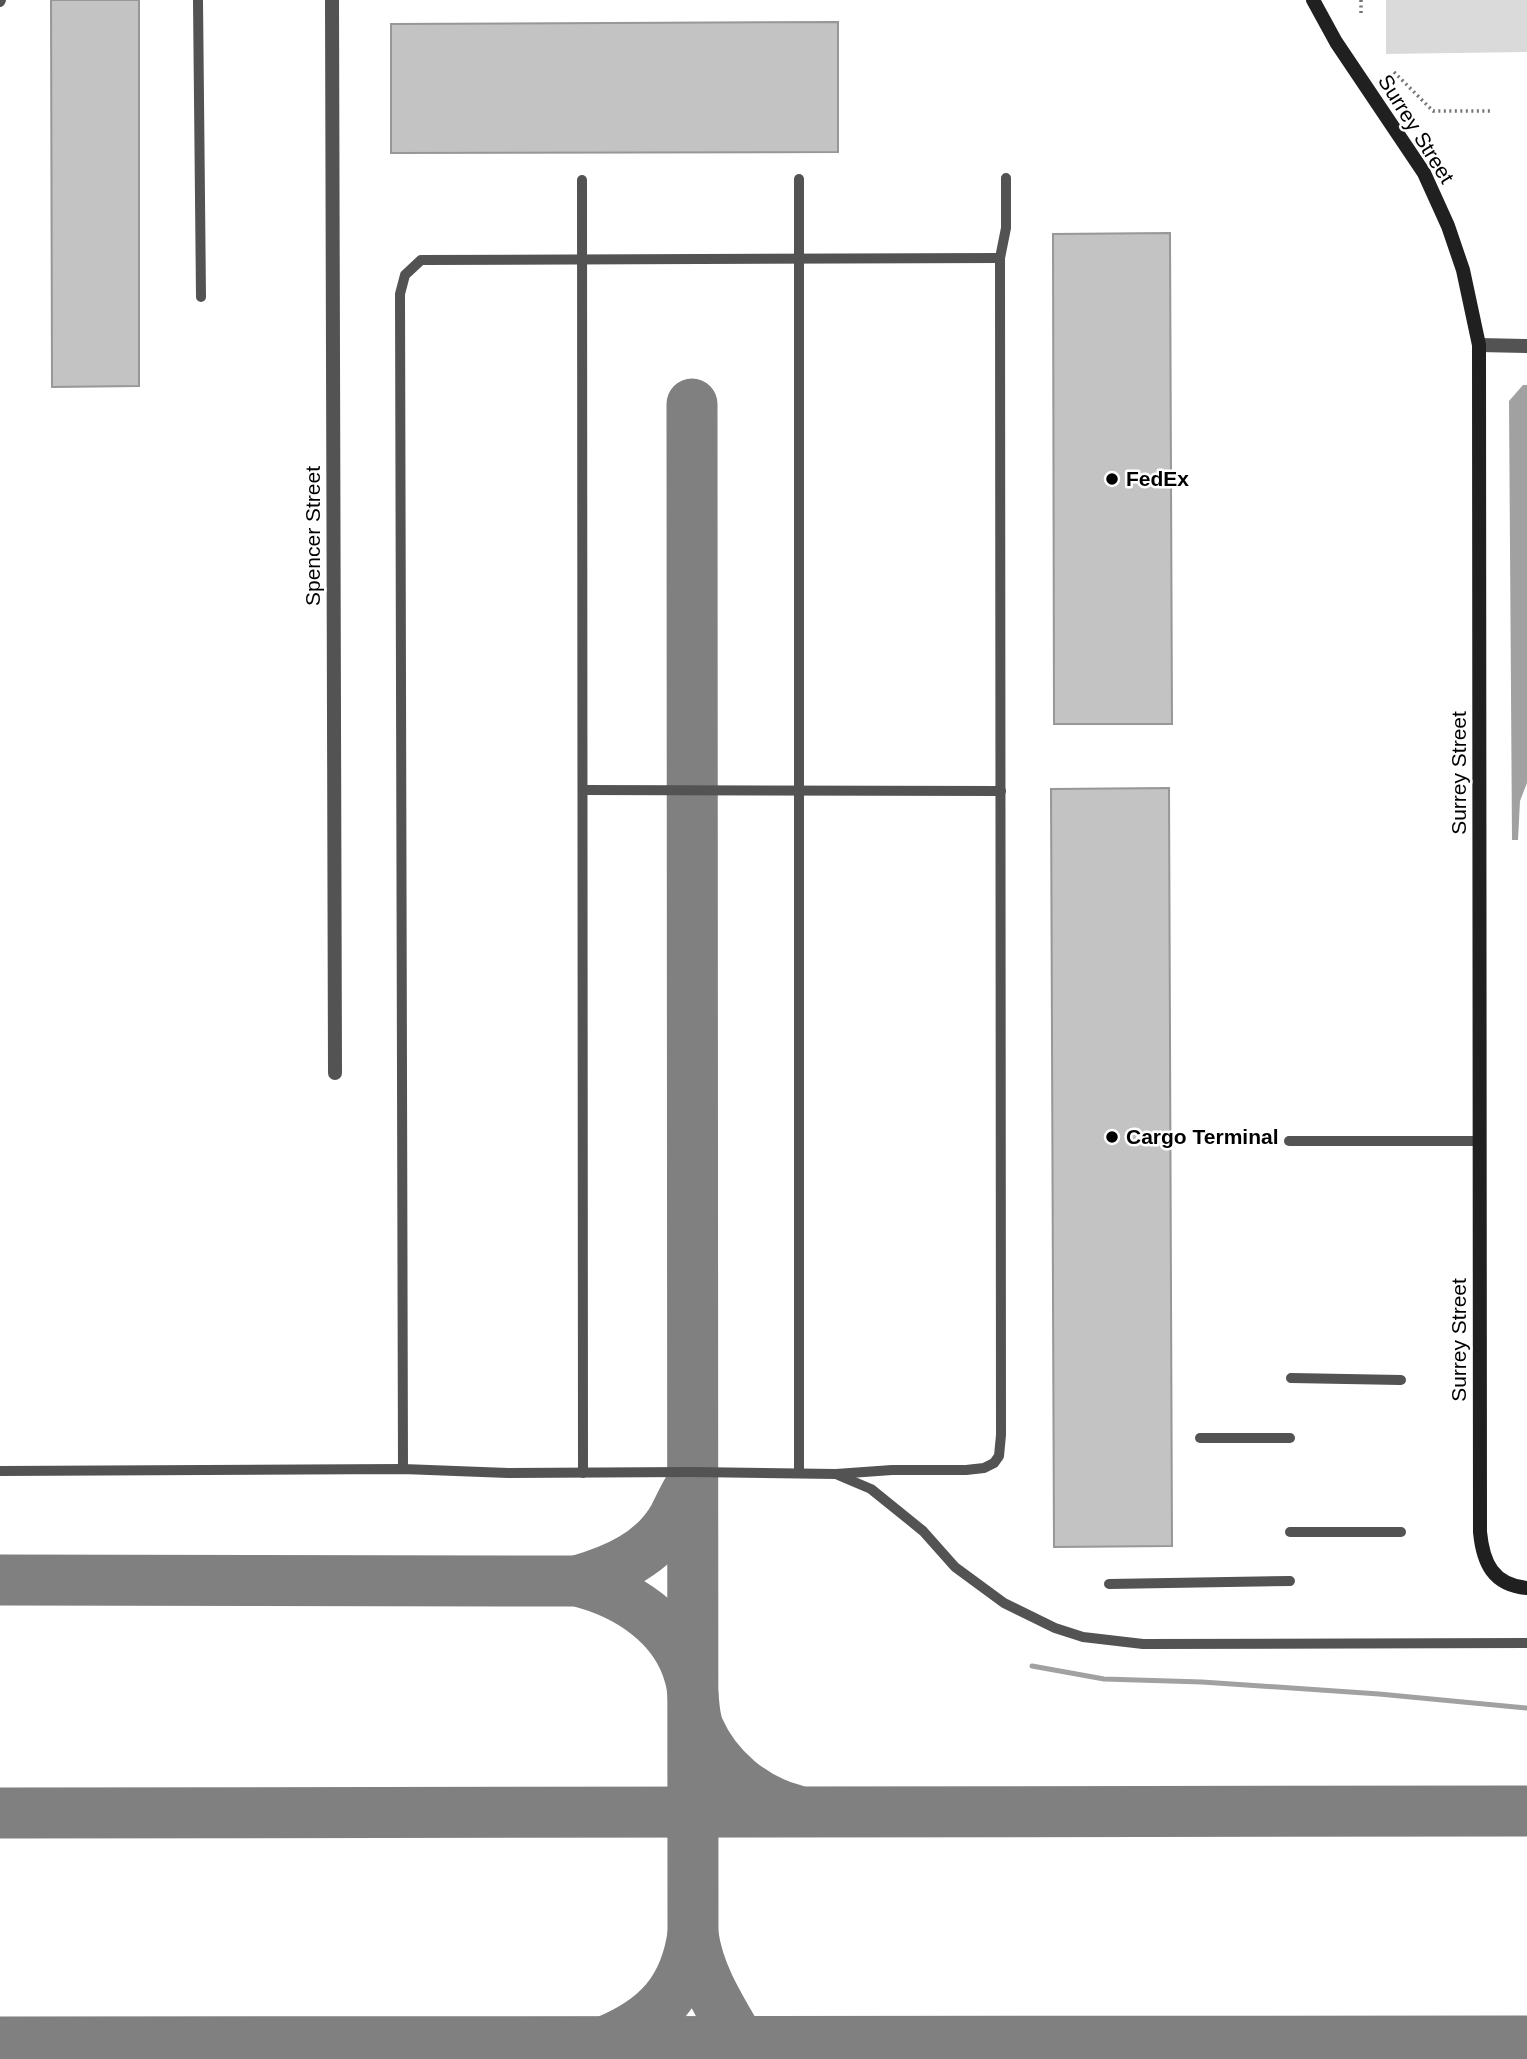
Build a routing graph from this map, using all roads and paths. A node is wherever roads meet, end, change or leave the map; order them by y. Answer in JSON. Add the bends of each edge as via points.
{"nodes":[{"id":1,"x":198,"y":0,"type":"edge"},
{"id":2,"x":332,"y":0,"type":"edge"},
{"id":3,"x":1313,"y":0,"type":"edge"},
{"id":4,"x":1361,"y":0,"type":"edge"},
{"id":5,"x":1361,"y":14,"type":"dead end"},
{"id":6,"x":1394,"y":72,"type":"dead end"},
{"id":7,"x":1490,"y":111,"type":"dead end"},
{"id":8,"x":1006,"y":178,"type":"dead end"},
{"id":9,"x":799,"y":179,"type":"dead end"},
{"id":10,"x":582,"y":180,"type":"dead end"},
{"id":11,"x":1000,"y":258,"type":"junction"},
{"id":12,"x":582,"y":260,"type":"junction"},
{"id":13,"x":799,"y":260,"type":"junction"},
{"id":14,"x":201,"y":297,"type":"dead end"},
{"id":15,"x":1479,"y":345,"type":"junction"},
{"id":16,"x":1527,"y":346,"type":"edge"},
{"id":17,"x":583,"y":790,"type":"junction"},
{"id":18,"x":799,"y":790,"type":"junction"},
{"id":19,"x":1001,"y":791,"type":"junction"},
{"id":20,"x":335,"y":1073,"type":"dead end"},
{"id":21,"x":1289,"y":1141,"type":"dead end"},
{"id":22,"x":1480,"y":1141,"type":"junction"},
{"id":23,"x":1291,"y":1378,"type":"dead end"},
{"id":24,"x":1401,"y":1380,"type":"dead end"},
{"id":25,"x":1200,"y":1438,"type":"dead end"},
{"id":26,"x":1290,"y":1438,"type":"dead end"},
{"id":27,"x":403,"y":1469,"type":"junction"},
{"id":28,"x":0,"y":1471,"type":"edge"},
{"id":29,"x":583,"y":1474,"type":"junction"},
{"id":30,"x":799,"y":1474,"type":"junction"},
{"id":31,"x":836,"y":1474,"type":"junction"},
{"id":32,"x":1290,"y":1532,"type":"dead end"},
{"id":33,"x":1401,"y":1532,"type":"dead end"},
{"id":34,"x":1290,"y":1581,"type":"dead end"},
{"id":35,"x":1109,"y":1584,"type":"dead end"},
{"id":36,"x":1527,"y":1588,"type":"edge"},
{"id":37,"x":1527,"y":1643,"type":"edge"}],
"edges":[{"from":1,"to":14,"type":"lane"},
{"from":2,"to":20,"type":"street","name":"Spencer Street"},
{"from":3,"to":15,"type":"street","name":"Surrey Street","via":[[1342,52],[1424,173],[1463,270]]},
{"from":4,"to":5,"type":"path"},
{"from":6,"to":7,"type":"path","via":[[1433,111]]},
{"from":8,"to":11,"type":"lane","via":[[1006,228]]},
{"from":9,"to":13,"type":"lane"},
{"from":10,"to":12,"type":"lane"},
{"from":11,"to":13,"type":"lane"},
{"from":11,"to":19,"type":"lane"},
{"from":12,"to":13,"type":"lane"},
{"from":12,"to":17,"type":"lane"},
{"from":12,"to":27,"type":"lane","via":[[421,260],[401,285]]},
{"from":13,"to":18,"type":"lane"},
{"from":15,"to":16,"type":"street"},
{"from":15,"to":22,"type":"street","name":"Surrey Street"},
{"from":17,"to":18,"type":"lane"},
{"from":17,"to":29,"type":"lane"},
{"from":18,"to":19,"type":"lane"},
{"from":18,"to":30,"type":"lane"},
{"from":19,"to":31,"type":"lane","via":[[999,1456],[984,1468],[966,1470]]},
{"from":21,"to":22,"type":"lane"},
{"from":22,"to":36,"type":"street","name":"Surrey Street","via":[[1482,1554],[1502,1581]]},
{"from":23,"to":24,"type":"lane"},
{"from":25,"to":26,"type":"lane"},
{"from":27,"to":28,"type":"lane"},
{"from":27,"to":29,"type":"lane"},
{"from":29,"to":30,"type":"lane"},
{"from":30,"to":31,"type":"lane"},
{"from":31,"to":37,"type":"lane","via":[[871,1489],[923,1531],[955,1567],[1004,1603],[1083,1637],[1143,1644]]},
{"from":32,"to":33,"type":"lane"},
{"from":34,"to":35,"type":"lane"}]}
